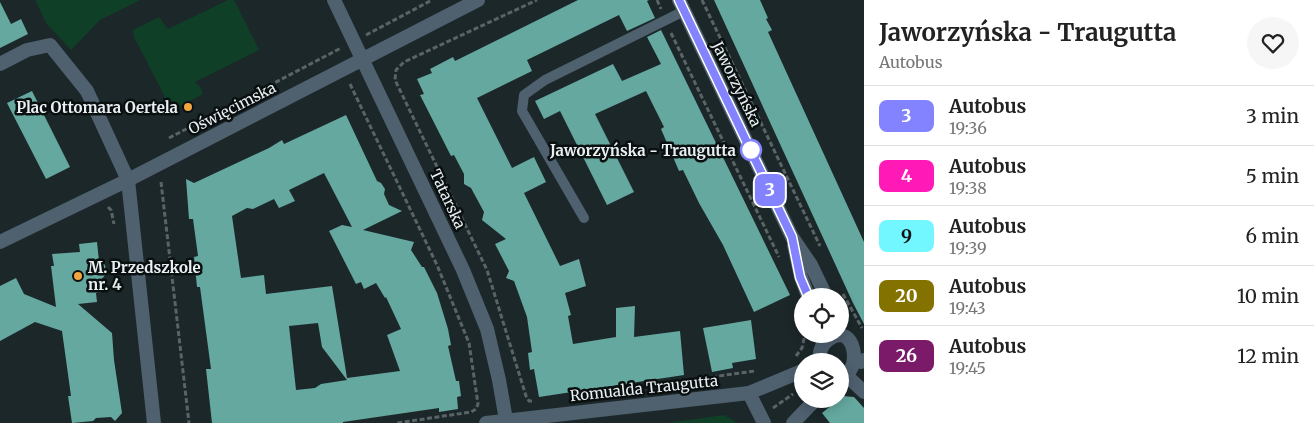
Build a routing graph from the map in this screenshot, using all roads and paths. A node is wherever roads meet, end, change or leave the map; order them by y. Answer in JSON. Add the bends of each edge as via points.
{"nodes":[{"id":1,"x":334,"y":0,"type":"edge"},
{"id":2,"x":432,"y":0,"type":"edge"},
{"id":3,"x":478,"y":0,"type":"edge"},
{"id":4,"x":537,"y":0,"type":"edge"},
{"id":5,"x":657,"y":0,"type":"edge"},
{"id":6,"x":702,"y":0,"type":"edge"},
{"id":7,"x":681,"y":5,"type":"edge"},
{"id":8,"x":665,"y":20,"type":"junction"},
{"id":9,"x":355,"y":41,"type":"junction"},
{"id":10,"x":364,"y":59,"type":"junction"},
{"id":11,"x":0,"y":64,"type":"edge"},
{"id":12,"x":347,"y":85,"type":"dead end"},
{"id":13,"x":168,"y":138,"type":"dead end"},
{"id":14,"x":128,"y":180,"type":"junction"},
{"id":15,"x":161,"y":182,"type":"dead end"},
{"id":16,"x":107,"y":207,"type":"dead end"},
{"id":17,"x":584,"y":218,"type":"dead end"},
{"id":18,"x":115,"y":232,"type":"dead end"},
{"id":19,"x":792,"y":237,"type":"junction"},
{"id":20,"x":0,"y":242,"type":"edge"},
{"id":21,"x":822,"y":250,"type":"dead end"},
{"id":22,"x":780,"y":261,"type":"dead end"},
{"id":23,"x":839,"y":286,"type":"dead end"},
{"id":24,"x":801,"y":288,"type":"edge"},
{"id":25,"x":822,"y":288,"type":"edge"},
{"id":26,"x":864,"y":330,"type":"edge"},
{"id":27,"x":849,"y":337,"type":"edge"},
{"id":28,"x":863,"y":362,"type":"edge"},
{"id":29,"x":763,"y":370,"type":"dead end"},
{"id":30,"x":794,"y":374,"type":"edge"},
{"id":31,"x":849,"y":374,"type":"edge"},
{"id":32,"x":849,"y":381,"type":"edge"},
{"id":33,"x":635,"y":388,"type":"dead end"},
{"id":34,"x":864,"y":392,"type":"edge"},
{"id":35,"x":749,"y":393,"type":"junction"},
{"id":36,"x":537,"y":401,"type":"dead end"},
{"id":37,"x":807,"y":408,"type":"edge"},
{"id":38,"x":506,"y":420,"type":"junction"},
{"id":39,"x":154,"y":423,"type":"edge"},
{"id":40,"x":189,"y":423,"type":"edge"},
{"id":41,"x":397,"y":423,"type":"edge"},
{"id":42,"x":486,"y":423,"type":"edge"},
{"id":43,"x":764,"y":423,"type":"edge"},
{"id":44,"x":793,"y":423,"type":"edge"}],
"edges":[{"from":1,"to":9,"type":"street","name":"Tatarska"},
{"from":2,"to":9,"type":"path"},
{"from":3,"to":10,"type":"street","name":"Oświęcimska"},
{"from":4,"to":36,"type":"path","via":[[404,62],[396,70],[396,80],[487,270],[526,396],[529,401]]},
{"from":5,"to":8,"type":"path"},
{"from":6,"to":21,"type":"path"},
{"from":7,"to":8,"type":"lane"},
{"from":7,"to":19,"type":"street","name":"Jaworzyńska"},
{"from":8,"to":17,"type":"lane","via":[[544,80],[524,95],[522,111]]},
{"from":8,"to":22,"type":"path"},
{"from":9,"to":10,"type":"street","name":"Tatarska"},
{"from":9,"to":13,"type":"path"},
{"from":10,"to":14,"type":"street","name":"Oświęcimska"},
{"from":10,"to":38,"type":"street","name":"Tatarska","via":[[487,328]]},
{"from":11,"to":14,"type":"street","via":[[27,50],[50,45],[87,91]]},
{"from":12,"to":41,"type":"path","via":[[351,84],[437,265],[469,343],[477,396],[478,404],[471,412]]},
{"from":14,"to":20,"type":"street","name":"Oświęcimska"},
{"from":14,"to":39,"type":"street"},
{"from":15,"to":40,"type":"path"},
{"from":16,"to":18,"type":"path","via":[[111,210]]},
{"from":19,"to":24,"type":"street","name":"Jaworzyńska"},
{"from":19,"to":25,"type":"street","name":"Jaworzyńska"},
{"from":23,"to":26,"type":"path"},
{"from":27,"to":28,"type":"street","via":[[860,348]]},
{"from":28,"to":31,"type":"street"},
{"from":29,"to":33,"type":"path"},
{"from":30,"to":35,"type":"street","name":"Romualda Traugutta"},
{"from":32,"to":34,"type":"street"},
{"from":35,"to":38,"type":"street","name":"Romualda Traugutta"},
{"from":35,"to":43,"type":"street"},
{"from":37,"to":44,"type":"street"},
{"from":38,"to":42,"type":"street","name":"Romualda Traugutta"}]}
